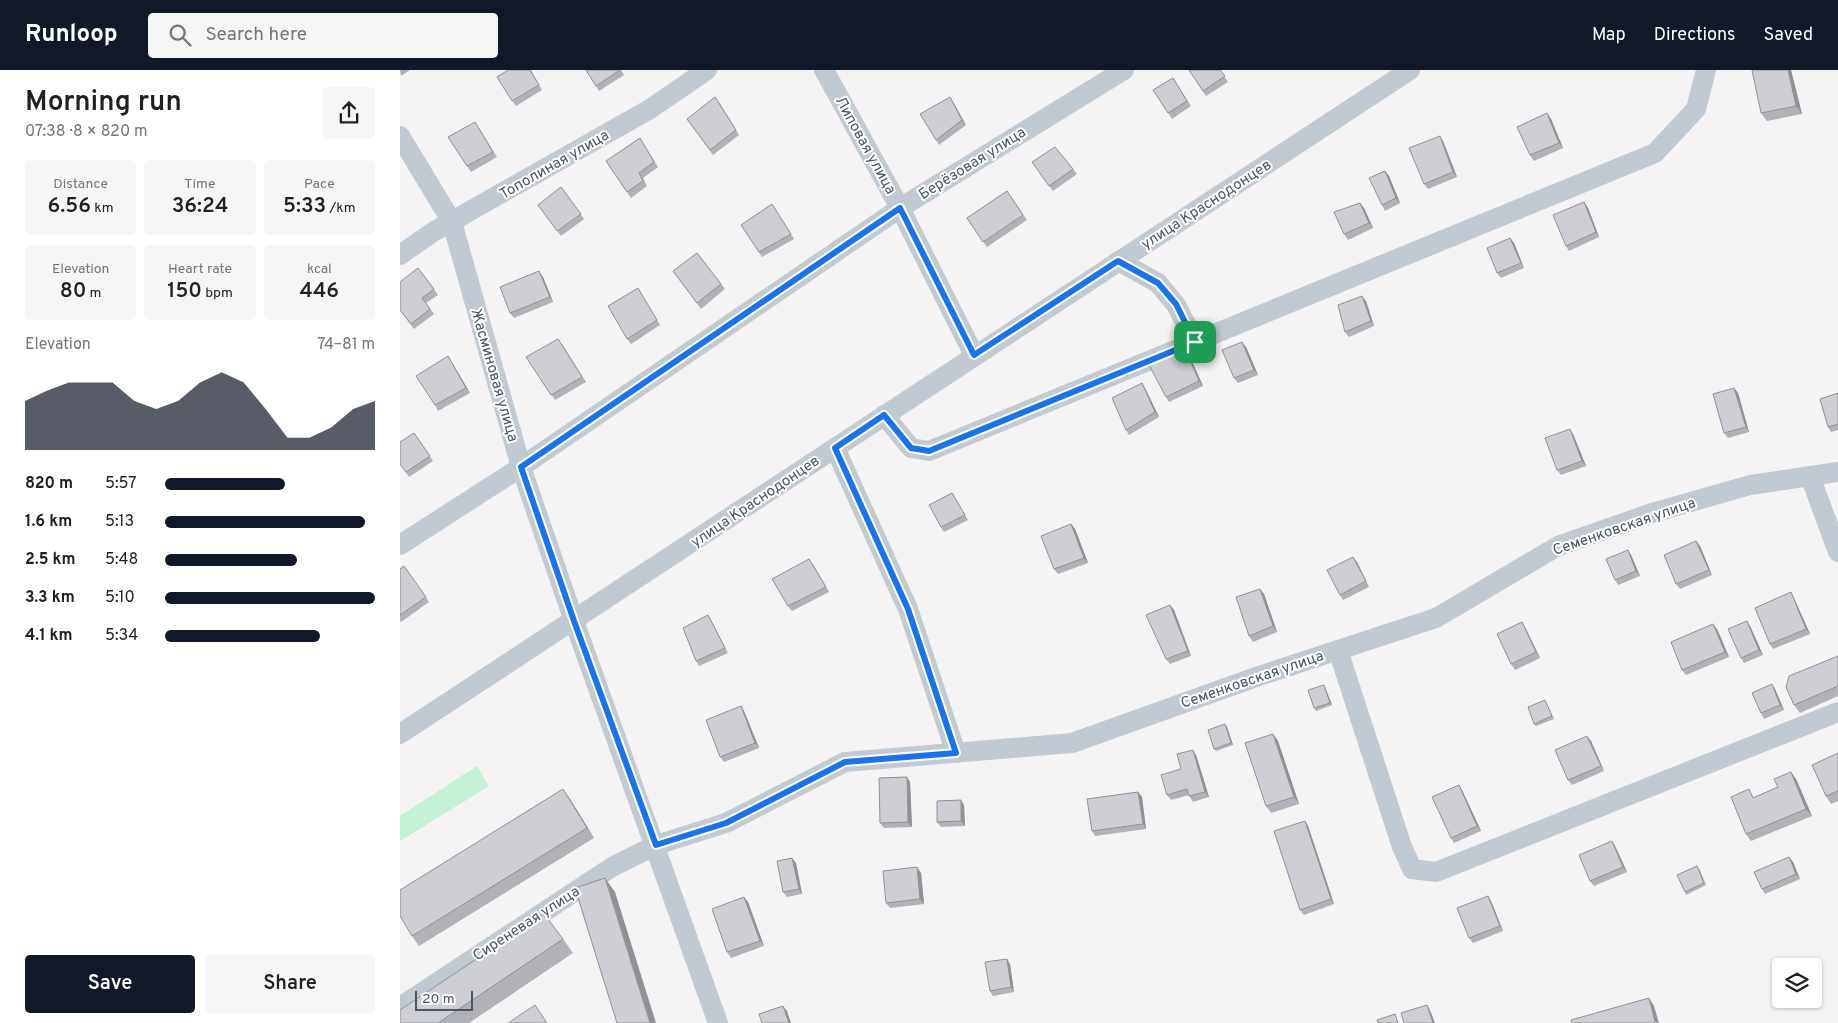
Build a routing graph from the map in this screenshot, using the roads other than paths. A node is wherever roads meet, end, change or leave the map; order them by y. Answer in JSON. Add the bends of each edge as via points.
{"nodes":[{"id":1,"x":707,"y":70,"type":"edge"},
{"id":2,"x":824,"y":70,"type":"edge"},
{"id":3,"x":1124,"y":70,"type":"edge"},
{"id":4,"x":1408,"y":70,"type":"edge"},
{"id":5,"x":1706,"y":70,"type":"edge"},
{"id":6,"x":400,"y":136,"type":"edge"},
{"id":7,"x":900,"y":208,"type":"junction"},
{"id":8,"x":452,"y":222,"type":"junction"},
{"id":9,"x":400,"y":255,"type":"edge"},
{"id":10,"x":1118,"y":261,"type":"junction"},
{"id":11,"x":1195,"y":342,"type":"junction"},
{"id":12,"x":974,"y":355,"type":"junction"},
{"id":13,"x":884,"y":415,"type":"junction"},
{"id":14,"x":835,"y":448,"type":"junction"},
{"id":15,"x":521,"y":467,"type":"junction"},
{"id":16,"x":1838,"y":472,"type":"edge"},
{"id":17,"x":1810,"y":476,"type":"junction"},
{"id":18,"x":400,"y":545,"type":"edge"},
{"id":19,"x":1838,"y":552,"type":"edge"},
{"id":20,"x":574,"y":621,"type":"junction"},
{"id":21,"x":1338,"y":650,"type":"junction"},
{"id":22,"x":1838,"y":712,"type":"edge"},
{"id":23,"x":400,"y":734,"type":"edge"},
{"id":24,"x":956,"y":753,"type":"junction"},
{"id":25,"x":656,"y":845,"type":"junction"},
{"id":26,"x":400,"y":1007,"type":"edge"},
{"id":27,"x":718,"y":1023,"type":"edge"}],
"edges":[{"from":1,"to":8,"type":"street","name":"Тополиная улица","via":[[650,109]]},
{"from":2,"to":7,"type":"street","name":"Липовая улица"},
{"from":3,"to":7,"type":"street","name":"Берёзовая улица"},
{"from":4,"to":10,"type":"street","name":"улица Краснодонцев"},
{"from":5,"to":11,"type":"street","via":[[1696,109],[1655,153]]},
{"from":6,"to":8,"type":"street","name":"Жасминовая улица"},
{"from":7,"to":12,"type":"street","name":"Липовая улица"},
{"from":7,"to":15,"type":"street","name":"Берёзовая улица"},
{"from":8,"to":9,"type":"street","name":"Тополиная улица"},
{"from":8,"to":15,"type":"street","name":"Жасминовая улица"},
{"from":10,"to":11,"type":"street","via":[[1158,283],[1176,304]]},
{"from":10,"to":12,"type":"street","name":"улица Краснодонцев"},
{"from":11,"to":13,"type":"street","via":[[929,451],[911,448]]},
{"from":12,"to":13,"type":"street","name":"улица Краснодонцев"},
{"from":13,"to":14,"type":"street","name":"улица Краснодонцев"},
{"from":14,"to":20,"type":"street","name":"улица Краснодонцев"},
{"from":14,"to":24,"type":"street","via":[[908,609]]},
{"from":15,"to":18,"type":"street","name":"Берёзовая улица"},
{"from":15,"to":20,"type":"street","name":"Жасминовая улица"},
{"from":16,"to":17,"type":"street","name":"Семенковская улица"},
{"from":17,"to":19,"type":"street"},
{"from":17,"to":21,"type":"street","name":"Семенковская улица","via":[[1750,485],[1652,513],[1558,546],[1436,618]]},
{"from":20,"to":23,"type":"street","name":"улица Краснодонцев"},
{"from":20,"to":25,"type":"street","name":"Жасминовая улица"},
{"from":21,"to":22,"type":"street","via":[[1412,870],[1436,872]]},
{"from":21,"to":24,"type":"street","name":"Семенковская улица","via":[[1072,743]]},
{"from":24,"to":25,"type":"street","name":"Семенковская улица","via":[[845,762],[726,823]]},
{"from":25,"to":26,"type":"street","name":"Сиреневая улица","via":[[588,882]]},
{"from":25,"to":27,"type":"street","name":"Жасминовая улица"}]}
